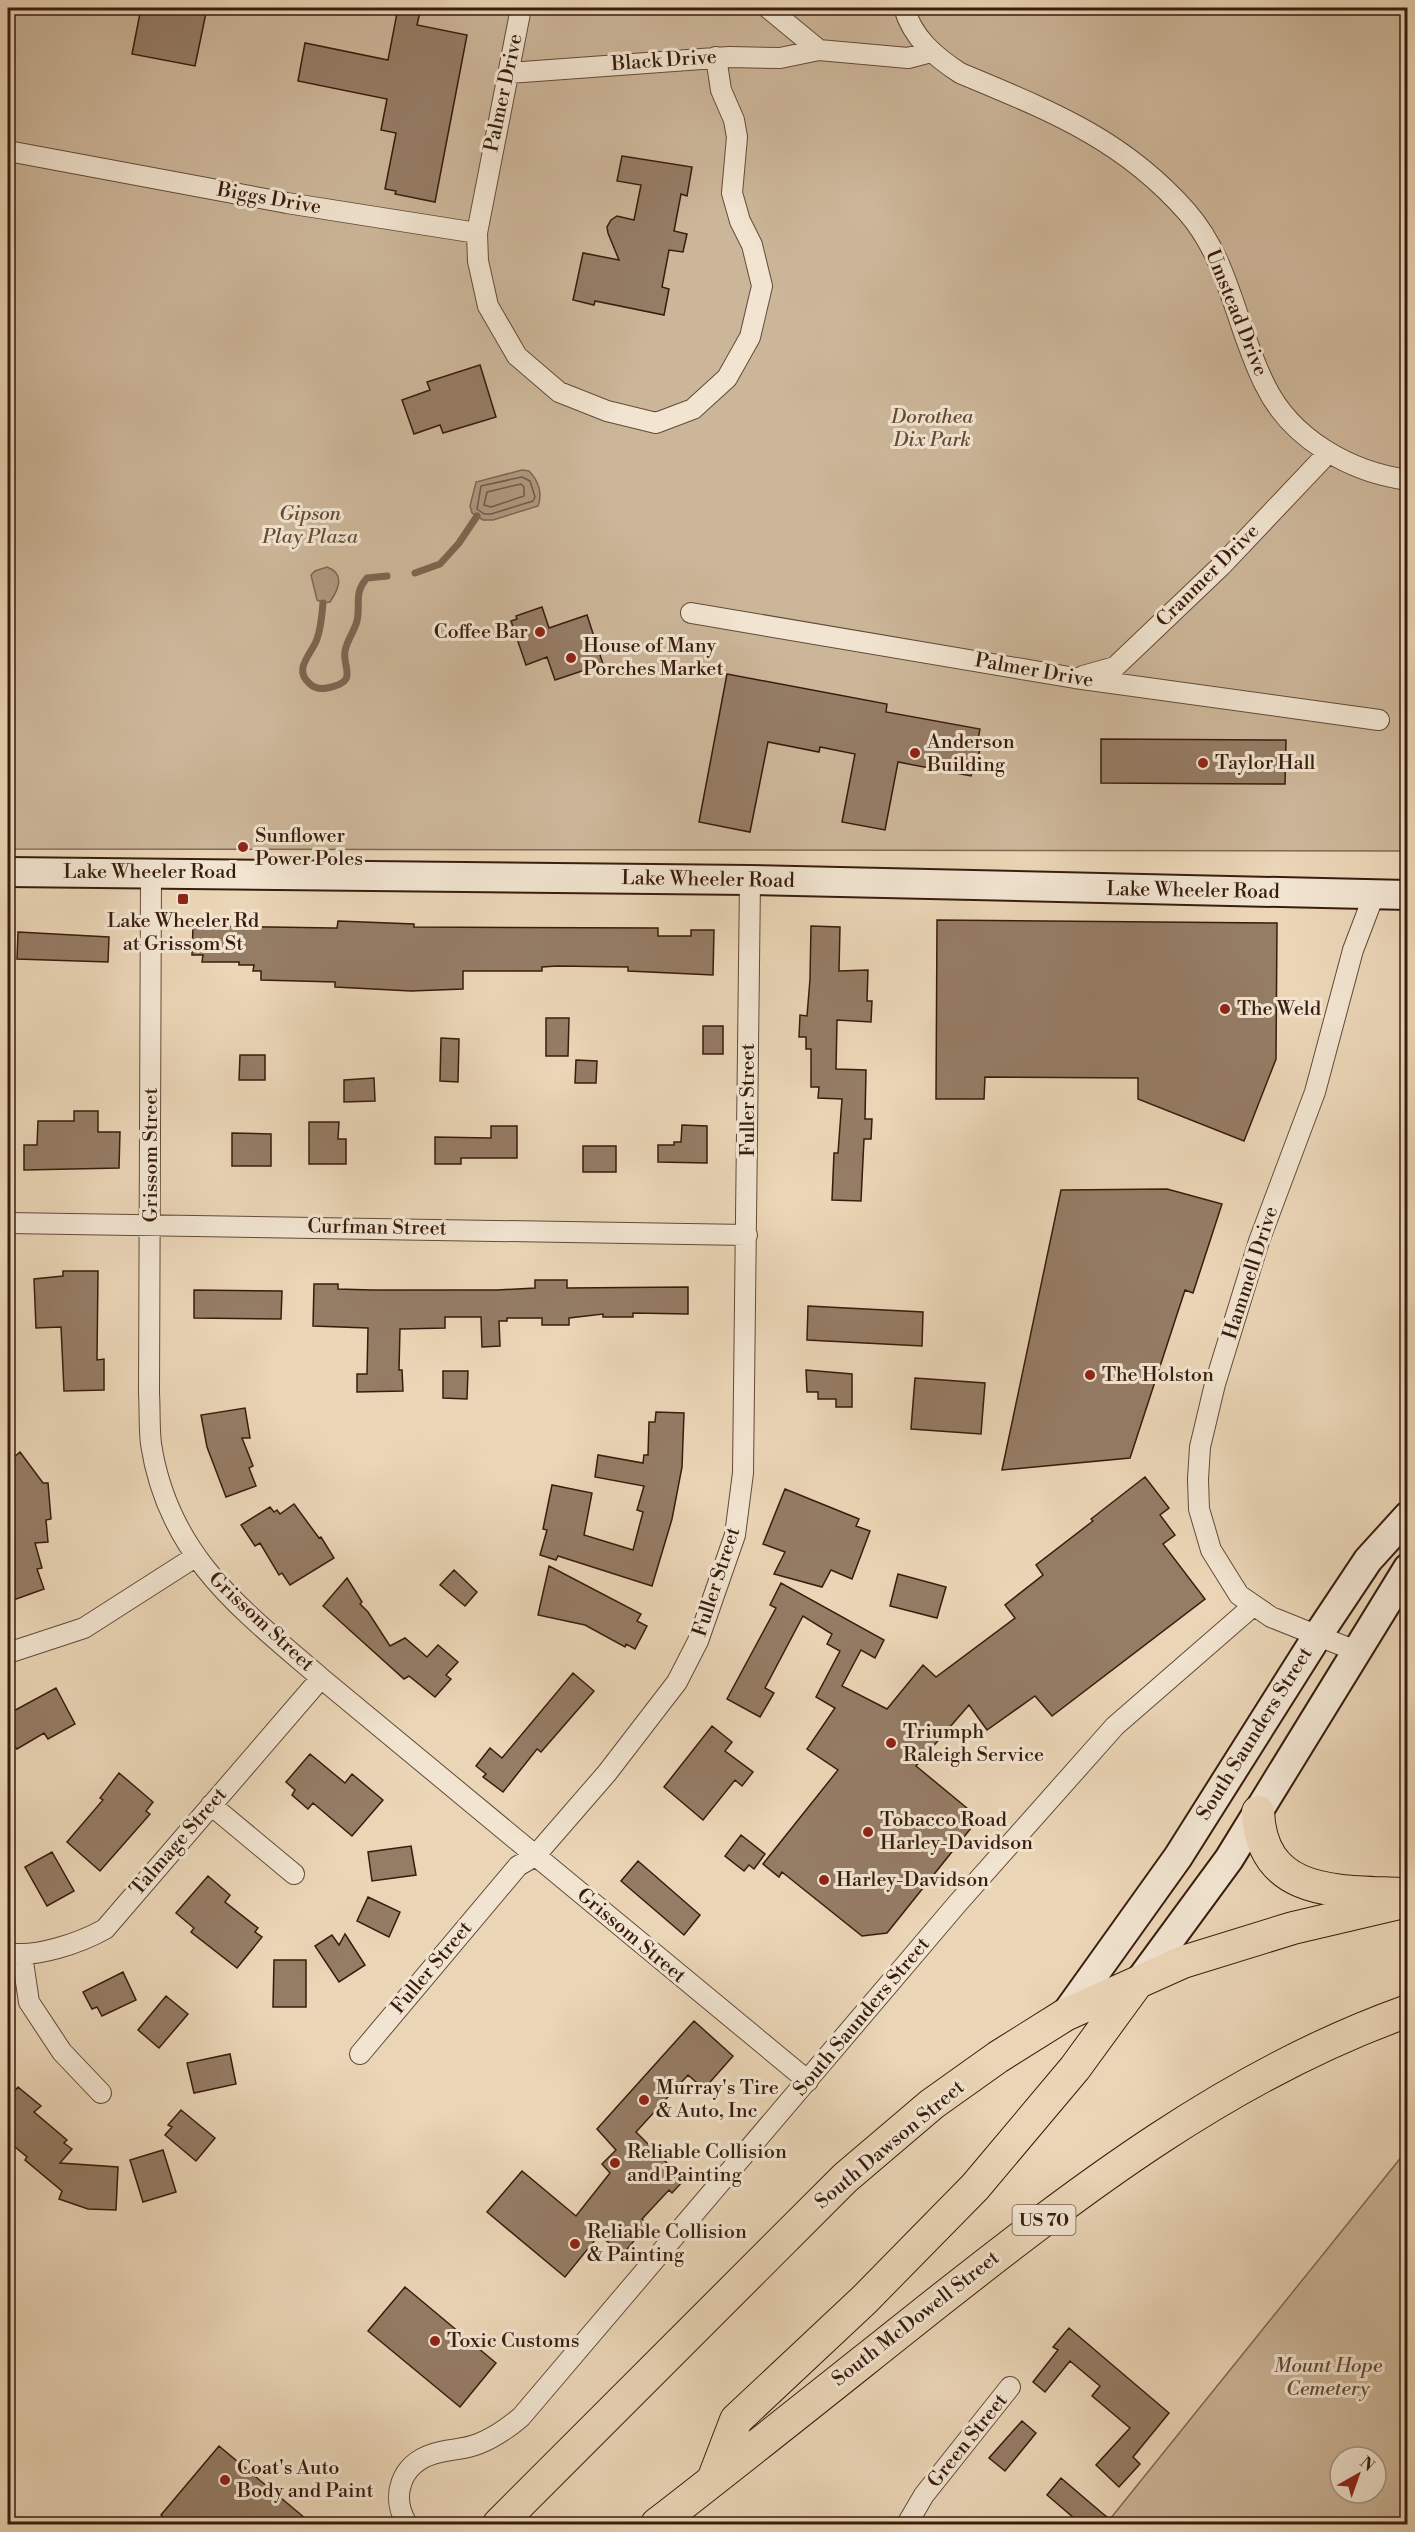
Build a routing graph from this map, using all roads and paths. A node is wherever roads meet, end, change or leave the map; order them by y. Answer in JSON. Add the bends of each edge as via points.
{"nodes":[{"id":1,"x":521,"y":8,"type":"edge"},
{"id":2,"x":768,"y":8,"type":"edge"},
{"id":3,"x":903,"y":8,"type":"edge"},
{"id":4,"x":819,"y":50,"type":"junction"},
{"id":5,"x":931,"y":52,"type":"junction"},
{"id":6,"x":716,"y":57,"type":"junction"},
{"id":7,"x":509,"y":73,"type":"junction"},
{"id":8,"x":8,"y":152,"type":"edge"},
{"id":9,"x":477,"y":233,"type":"junction"},
{"id":10,"x":1328,"y":453,"type":"junction"},
{"id":11,"x":1407,"y":480,"type":"edge"},
{"id":12,"x":691,"y":613,"type":"dead end"},
{"id":13,"x":1075,"y":678,"type":"junction"},
{"id":14,"x":1379,"y":720,"type":"dead end"},
{"id":15,"x":8,"y":872,"type":"edge"},
{"id":16,"x":151,"y":872,"type":"junction"},
{"id":17,"x":750,"y":880,"type":"junction"},
{"id":18,"x":1374,"y":895,"type":"junction"},
{"id":19,"x":1407,"y":896,"type":"edge"},
{"id":20,"x":8,"y":1223,"type":"edge"},
{"id":21,"x":151,"y":1225,"type":"junction"},
{"id":22,"x":747,"y":1235,"type":"junction"},
{"id":23,"x":1407,"y":1516,"type":"edge"},
{"id":24,"x":195,"y":1557,"type":"junction"},
{"id":25,"x":1407,"y":1568,"type":"edge"},
{"id":26,"x":1253,"y":1606,"type":"junction"},
{"id":27,"x":1318,"y":1635,"type":"junction"},
{"id":28,"x":1356,"y":1651,"type":"junction"},
{"id":29,"x":8,"y":1653,"type":"edge"},
{"id":30,"x":321,"y":1678,"type":"junction"},
{"id":31,"x":211,"y":1805,"type":"junction"},
{"id":32,"x":1258,"y":1812,"type":"junction"},
{"id":33,"x":535,"y":1856,"type":"junction"},
{"id":34,"x":294,"y":1874,"type":"dead end"},
{"id":35,"x":1407,"y":1894,"type":"edge"},
{"id":36,"x":1407,"y":1901,"type":"edge"},
{"id":37,"x":15,"y":1954,"type":"edge"},
{"id":38,"x":1138,"y":1983,"type":"junction"},
{"id":39,"x":1407,"y":2011,"type":"edge"},
{"id":40,"x":1065,"y":2015,"type":"junction"},
{"id":41,"x":360,"y":2054,"type":"dead end"},
{"id":42,"x":808,"y":2081,"type":"junction"},
{"id":43,"x":101,"y":2093,"type":"dead end"},
{"id":44,"x":1010,"y":2387,"type":"dead end"},
{"id":45,"x":713,"y":2481,"type":"junction"},
{"id":46,"x":407,"y":2524,"type":"edge"},
{"id":47,"x":499,"y":2524,"type":"edge"},
{"id":48,"x":657,"y":2524,"type":"edge"},
{"id":49,"x":907,"y":2524,"type":"edge"}],
"edges":[{"from":1,"to":7,"type":"street","name":"Palmer Drive"},
{"from":2,"to":4,"type":"street"},
{"from":3,"to":5,"type":"street","name":"Umstead Drive"},
{"from":4,"to":5,"type":"street","name":"Black Drive","via":[[908,58]]},
{"from":4,"to":6,"type":"street","name":"Black Drive","via":[[780,58]]},
{"from":5,"to":10,"type":"street","name":"Umstead Drive","via":[[960,73],[1093,133],[1123,153],[1172,197],[1220,262],[1265,387],[1302,432]]},
{"from":6,"to":7,"type":"street","name":"Black Drive"},
{"from":6,"to":9,"type":"street","via":[[721,90],[737,137],[732,193],[752,245],[762,286],[750,338],[727,378],[693,409],[656,423],[607,411],[559,392],[517,356],[488,306],[478,261]]},
{"from":7,"to":9,"type":"street","name":"Palmer Drive"},
{"from":8,"to":9,"type":"street","name":"Biggs Drive"},
{"from":10,"to":11,"type":"street","name":"Umstead Drive","via":[[1350,464]]},
{"from":10,"to":13,"type":"street","name":"Cranmer Drive","via":[[1221,566],[1115,666]]},
{"from":12,"to":13,"type":"street","name":"Palmer Drive"},
{"from":13,"to":14,"type":"street","name":"Palmer Drive"},
{"from":15,"to":16,"type":"main road","name":"Lake Wheeler Road"},
{"from":16,"to":17,"type":"main road","name":"Lake Wheeler Road"},
{"from":16,"to":21,"type":"street","name":"Grissom Street"},
{"from":17,"to":18,"type":"main road","name":"Lake Wheeler Road"},
{"from":17,"to":22,"type":"street","name":"Fuller Street"},
{"from":18,"to":19,"type":"main road","name":"Lake Wheeler Road"},
{"from":18,"to":26,"type":"street","name":"Hammell Drive","via":[[1353,950],[1315,1092],[1256,1252],[1200,1447],[1199,1509],[1208,1540],[1239,1595]]},
{"from":20,"to":21,"type":"street","name":"Curfman Street"},
{"from":21,"to":22,"type":"street","name":"Curfman Street"},
{"from":21,"to":24,"type":"street","name":"Grissom Street","via":[[151,1443],[160,1483]]},
{"from":22,"to":33,"type":"street","name":"Fuller Street","via":[[743,1473],[735,1535],[715,1598],[677,1682],[607,1773]]},
{"from":23,"to":27,"type":"main road","name":"South Saunders Street","via":[[1368,1560]]},
{"from":24,"to":29,"type":"street","via":[[84,1628]]},
{"from":24,"to":30,"type":"street","name":"Grissom Street","via":[[247,1614]]},
{"from":25,"to":28,"type":"main road"},
{"from":26,"to":27,"type":"street","name":"Hammell Drive"},
{"from":26,"to":42,"type":"street","name":"South Saunders Street","via":[[1115,1726],[957,1904]]},
{"from":27,"to":28,"type":"street","name":"Hammell Drive"},
{"from":27,"to":40,"type":"main road","name":"South Saunders Street","via":[[1178,1857]]},
{"from":28,"to":32,"type":"main road"},
{"from":30,"to":31,"type":"street","name":"Talmage Street"},
{"from":30,"to":33,"type":"street","name":"Grissom Street"},
{"from":31,"to":34,"type":"street"},
{"from":31,"to":37,"type":"street","name":"Talmage Street","via":[[105,1929],[85,1940]]},
{"from":32,"to":35,"type":"main road","via":[[1269,1857],[1297,1881],[1322,1887]]},
{"from":32,"to":38,"type":"main road","via":[[1218,1875]]},
{"from":33,"to":41,"type":"street","name":"Fuller Street","via":[[518,1866]]},
{"from":33,"to":42,"type":"street","name":"Grissom Street"},
{"from":36,"to":38,"type":"main road","name":"South Dawson Street","via":[[1293,1928],[1183,1962]]},
{"from":37,"to":43,"type":"street","via":[[28,2002],[62,2052]]},
{"from":38,"to":40,"type":"main road","name":"South Dawson Street"},
{"from":38,"to":45,"type":"main road","via":[[1075,2068],[975,2187],[864,2300],[736,2420]]},
{"from":39,"to":45,"type":"main road","name":"South McDowell Street","number":"US 70","via":[[1290,2062],[1154,2140],[1025,2233]]},
{"from":40,"to":47,"type":"main road","name":"South Dawson Street","via":[[932,2104],[845,2178]]},
{"from":42,"to":46,"type":"street","name":"South Saunders Street","via":[[521,2416],[486,2441],[426,2456],[408,2470],[401,2479],[399,2492],[399,2506]]},
{"from":44,"to":49,"type":"street","name":"Green Street","via":[[924,2495]]},
{"from":45,"to":48,"type":"main road","number":"US 70"}]}
